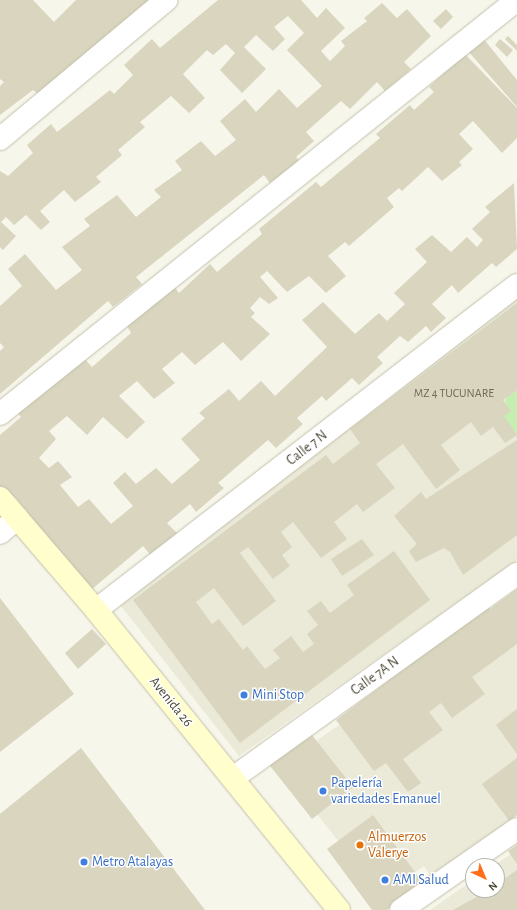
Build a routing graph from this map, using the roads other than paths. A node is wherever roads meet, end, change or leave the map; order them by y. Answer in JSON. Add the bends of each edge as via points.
{"nodes":[{"id":1,"x":166,"y":0,"type":"edge"},
{"id":2,"x":517,"y":0,"type":"edge"},
{"id":3,"x":0,"y":139,"type":"edge"},
{"id":4,"x":517,"y":285,"type":"edge"},
{"id":5,"x":0,"y":414,"type":"edge"},
{"id":6,"x":0,"y":498,"type":"edge"},
{"id":7,"x":18,"y":518,"type":"junction"},
{"id":8,"x":0,"y":532,"type":"edge"},
{"id":9,"x":517,"y":574,"type":"edge"},
{"id":10,"x":96,"y":610,"type":"junction"},
{"id":11,"x":233,"y":778,"type":"junction"},
{"id":12,"x":517,"y":829,"type":"edge"},
{"id":13,"x":339,"y":910,"type":"edge"},
{"id":14,"x":401,"y":910,"type":"edge"}],
"edges":[{"from":1,"to":3,"type":"street"},
{"from":2,"to":5,"type":"street"},
{"from":4,"to":10,"type":"street","name":"Calle 7 N"},
{"from":6,"to":7,"type":"street","name":"Avenida 26"},
{"from":7,"to":8,"type":"street"},
{"from":7,"to":10,"type":"street","name":"Avenida 26"},
{"from":9,"to":11,"type":"street","name":"Calle 7A N"},
{"from":10,"to":11,"type":"street","name":"Avenida 26"},
{"from":11,"to":13,"type":"street","name":"Avenida 26"},
{"from":12,"to":14,"type":"street"}]}
